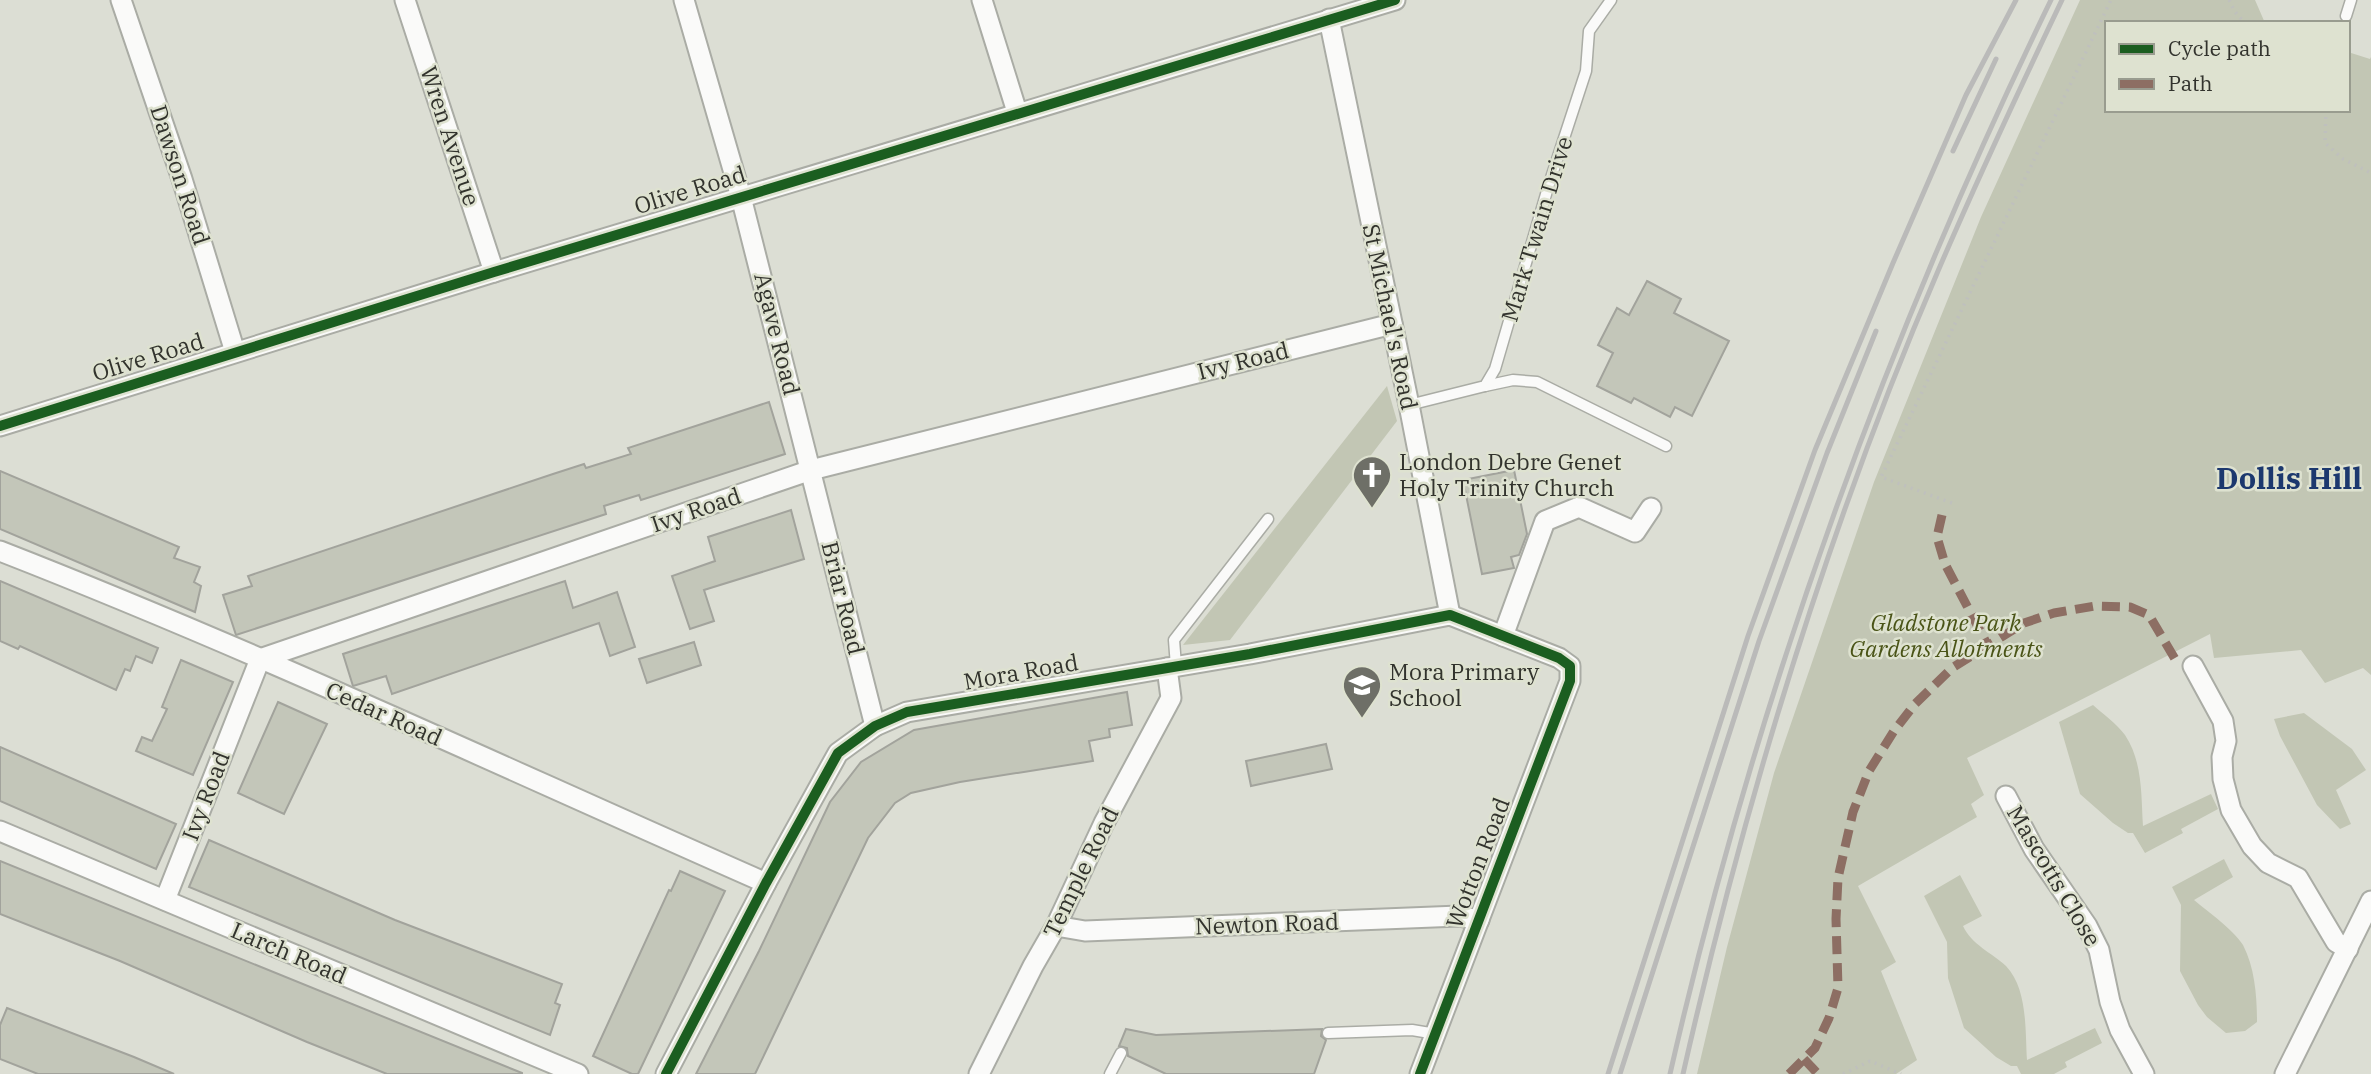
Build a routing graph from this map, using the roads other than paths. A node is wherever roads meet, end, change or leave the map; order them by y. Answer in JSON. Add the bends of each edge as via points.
{"nodes":[{"id":1,"x":121,"y":0,"type":"edge"},
{"id":2,"x":405,"y":0,"type":"edge"},
{"id":3,"x":684,"y":0,"type":"edge"},
{"id":4,"x":982,"y":0,"type":"edge"},
{"id":5,"x":1395,"y":0,"type":"edge"},
{"id":6,"x":1611,"y":0,"type":"edge"},
{"id":7,"x":2351,"y":0,"type":"edge"},
{"id":8,"x":2346,"y":16,"type":"dead end"},
{"id":9,"x":1329,"y":19,"type":"junction"},
{"id":10,"x":1017,"y":112,"type":"junction"},
{"id":11,"x":741,"y":197,"type":"junction"},
{"id":12,"x":494,"y":272,"type":"junction"},
{"id":13,"x":1392,"y":324,"type":"junction"},
{"id":14,"x":235,"y":352,"type":"junction"},
{"id":15,"x":1485,"y":386,"type":"junction"},
{"id":16,"x":1409,"y":405,"type":"junction"},
{"id":17,"x":0,"y":426,"type":"edge"},
{"id":18,"x":1666,"y":446,"type":"dead end"},
{"id":19,"x":811,"y":470,"type":"junction"},
{"id":20,"x":1651,"y":508,"type":"dead end"},
{"id":21,"x":1268,"y":519,"type":"dead end"},
{"id":22,"x":0,"y":551,"type":"edge"},
{"id":23,"x":1450,"y":615,"type":"junction"},
{"id":24,"x":1503,"y":636,"type":"junction"},
{"id":25,"x":260,"y":659,"type":"junction"},
{"id":26,"x":2193,"y":666,"type":"dead end"},
{"id":27,"x":1172,"y":667,"type":"junction"},
{"id":28,"x":875,"y":726,"type":"junction"},
{"id":29,"x":2006,"y":796,"type":"dead end"},
{"id":30,"x":0,"y":831,"type":"edge"},
{"id":31,"x":765,"y":883,"type":"junction"},
{"id":32,"x":165,"y":900,"type":"junction"},
{"id":33,"x":2371,"y":901,"type":"edge"},
{"id":34,"x":1479,"y":920,"type":"junction"},
{"id":35,"x":1056,"y":926,"type":"junction"},
{"id":36,"x":2348,"y":949,"type":"junction"},
{"id":37,"x":1328,"y":1033,"type":"dead end"},
{"id":38,"x":1436,"y":1034,"type":"junction"},
{"id":39,"x":1121,"y":1053,"type":"dead end"},
{"id":40,"x":578,"y":1074,"type":"edge"},
{"id":41,"x":666,"y":1074,"type":"edge"},
{"id":42,"x":979,"y":1074,"type":"edge"},
{"id":43,"x":1110,"y":1074,"type":"edge"},
{"id":44,"x":1420,"y":1074,"type":"edge"},
{"id":45,"x":2144,"y":1074,"type":"edge"},
{"id":46,"x":2285,"y":1074,"type":"edge"}],
"edges":[{"from":1,"to":14,"type":"street","name":"Dawson Road","via":[[183,179]]},
{"from":2,"to":12,"type":"street","name":"Wren Avenue"},
{"from":3,"to":11,"type":"street","name":"Agave Road"},
{"from":4,"to":10,"type":"street"},
{"from":5,"to":9,"type":"street","name":"Olive Road"},
{"from":6,"to":15,"type":"lane","name":"Mark Twain Drive","via":[[1589,31],[1586,71],[1495,369]]},
{"from":7,"to":8,"type":"lane"},
{"from":9,"to":10,"type":"street","name":"Olive Road"},
{"from":9,"to":13,"type":"street","name":"St Michael's Road"},
{"from":10,"to":11,"type":"street","name":"Olive Road"},
{"from":11,"to":12,"type":"street","name":"Olive Road"},
{"from":11,"to":19,"type":"street","name":"Agave Road"},
{"from":12,"to":14,"type":"street","name":"Olive Road"},
{"from":13,"to":16,"type":"street","name":"St Michael's Road"},
{"from":13,"to":19,"type":"street","name":"Ivy Road"},
{"from":14,"to":17,"type":"street","name":"Olive Road"},
{"from":15,"to":16,"type":"lane"},
{"from":15,"to":18,"type":"lane","via":[[1513,380],[1537,382]]},
{"from":16,"to":23,"type":"street","name":"St Michael's Road"},
{"from":19,"to":25,"type":"street","name":"Ivy Road"},
{"from":19,"to":28,"type":"street","name":"Briar Road"},
{"from":20,"to":24,"type":"street","via":[[1635,532],[1579,507],[1545,522]]},
{"from":21,"to":27,"type":"lane","via":[[1174,640]]},
{"from":22,"to":25,"type":"street","name":"Cedar Road"},
{"from":23,"to":24,"type":"street"},
{"from":23,"to":27,"type":"street","name":"Mora Road"},
{"from":24,"to":34,"type":"street","name":"Wotton Road","via":[[1559,658],[1570,666],[1570,681]]},
{"from":25,"to":31,"type":"street","name":"Cedar Road"},
{"from":25,"to":32,"type":"street","name":"Ivy Road"},
{"from":26,"to":36,"type":"street","via":[[2223,721],[2223,779],[2231,810],[2268,863],[2298,878],[2336,942]]},
{"from":27,"to":28,"type":"street","name":"Mora Road","via":[[907,712]]},
{"from":27,"to":35,"type":"street","name":"Temple Road","via":[[1171,698],[1104,823]]},
{"from":28,"to":31,"type":"street","name":"Mora Road","via":[[838,753]]},
{"from":29,"to":45,"type":"street","name":"Mascotts Close","via":[[2099,950],[2120,1030]]},
{"from":30,"to":32,"type":"street","name":"Larch Road"},
{"from":31,"to":41,"type":"street","name":"Mora Road"},
{"from":32,"to":40,"type":"street","name":"Larch Road"},
{"from":33,"to":36,"type":"street"},
{"from":34,"to":35,"type":"street","name":"Newton Road","via":[[1459,916],[1085,931]]},
{"from":34,"to":38,"type":"street","name":"Wotton Road"},
{"from":35,"to":42,"type":"street","name":"Temple Road"},
{"from":36,"to":46,"type":"street"},
{"from":37,"to":38,"type":"lane","via":[[1412,1030]]},
{"from":38,"to":44,"type":"street","name":"Wotton Road"},
{"from":39,"to":43,"type":"lane"}]}
